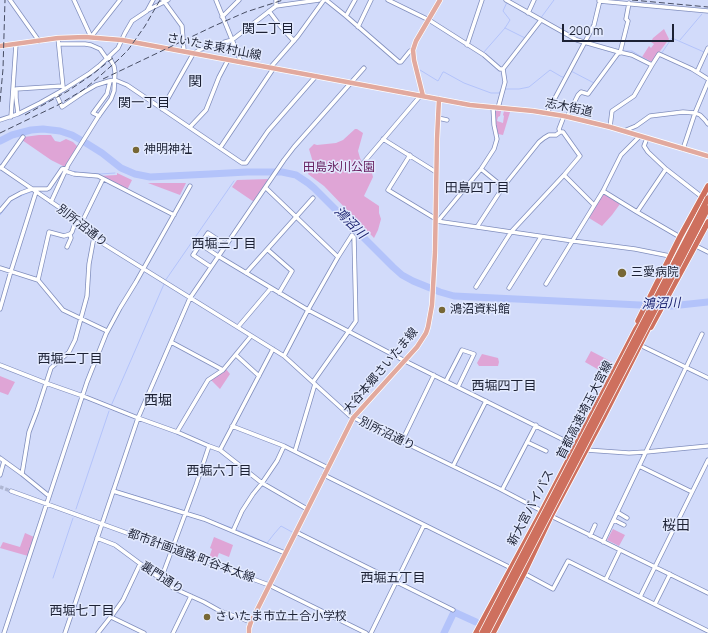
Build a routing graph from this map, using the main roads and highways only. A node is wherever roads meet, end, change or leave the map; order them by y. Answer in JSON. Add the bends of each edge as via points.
{"nodes":[{"id":1,"x":440,"y":0,"type":"edge"},
{"id":2,"x":0,"y":46,"type":"edge"},
{"id":3,"x":422,"y":96,"type":"junction"},
{"id":4,"x":439,"y":99,"type":"junction"},
{"id":5,"x":708,"y":155,"type":"edge"},
{"id":6,"x":708,"y":186,"type":"edge"},
{"id":7,"x":706,"y":196,"type":"edge"},
{"id":8,"x":708,"y":208,"type":"edge"},
{"id":9,"x":708,"y":212,"type":"edge"},
{"id":10,"x":708,"y":222,"type":"edge"},
{"id":11,"x":651,"y":299,"type":"junction"},
{"id":12,"x":664,"y":300,"type":"junction"},
{"id":13,"x":497,"y":594,"type":"junction"},
{"id":14,"x":510,"y":600,"type":"junction"},
{"id":15,"x":249,"y":633,"type":"edge"},
{"id":16,"x":476,"y":633,"type":"edge"},
{"id":17,"x":482,"y":633,"type":"edge"},
{"id":18,"x":487,"y":633,"type":"edge"},
{"id":19,"x":493,"y":633,"type":"edge"}],
"edges":[{"from":1,"to":3,"type":"main road","via":[[413,50]]},
{"from":2,"to":3,"type":"main road","name":"さいたま東村山線","via":[[58,38],[91,37],[122,40]]},
{"from":3,"to":4,"type":"main road","name":"志木街道"},
{"from":4,"to":5,"type":"main road","name":"志木街道","via":[[566,116]]},
{"from":4,"to":15,"type":"main road","name":"大谷本郷さいたま線","via":[[437,220],[432,312],[428,327],[405,361],[353,418],[251,622]]},
{"from":6,"to":7,"type":"highway","name":"新大宮バイパス"},
{"from":7,"to":11,"type":"highway","name":"新大宮バイパス"},
{"from":7,"to":11,"type":"highway","name":"新大宮バイパス","via":[[680,237]]},
{"from":7,"to":17,"type":"highway","name":"首都高速埼玉大宮線","bridge":true},
{"from":8,"to":18,"type":"highway","name":"首都高速埼玉大宮線","bridge":true},
{"from":9,"to":12,"type":"highway","name":"新大宮バイパス"},
{"from":10,"to":12,"type":"highway","name":"新大宮バイパス"},
{"from":11,"to":13,"type":"highway","name":"新大宮バイパス","bridge":true},
{"from":12,"to":14,"type":"highway","name":"新大宮バイパス"},
{"from":13,"to":14,"type":"highway"},
{"from":13,"to":16,"type":"highway","name":"新大宮バイパス"},
{"from":14,"to":19,"type":"highway","name":"新大宮バイパス"}]}
